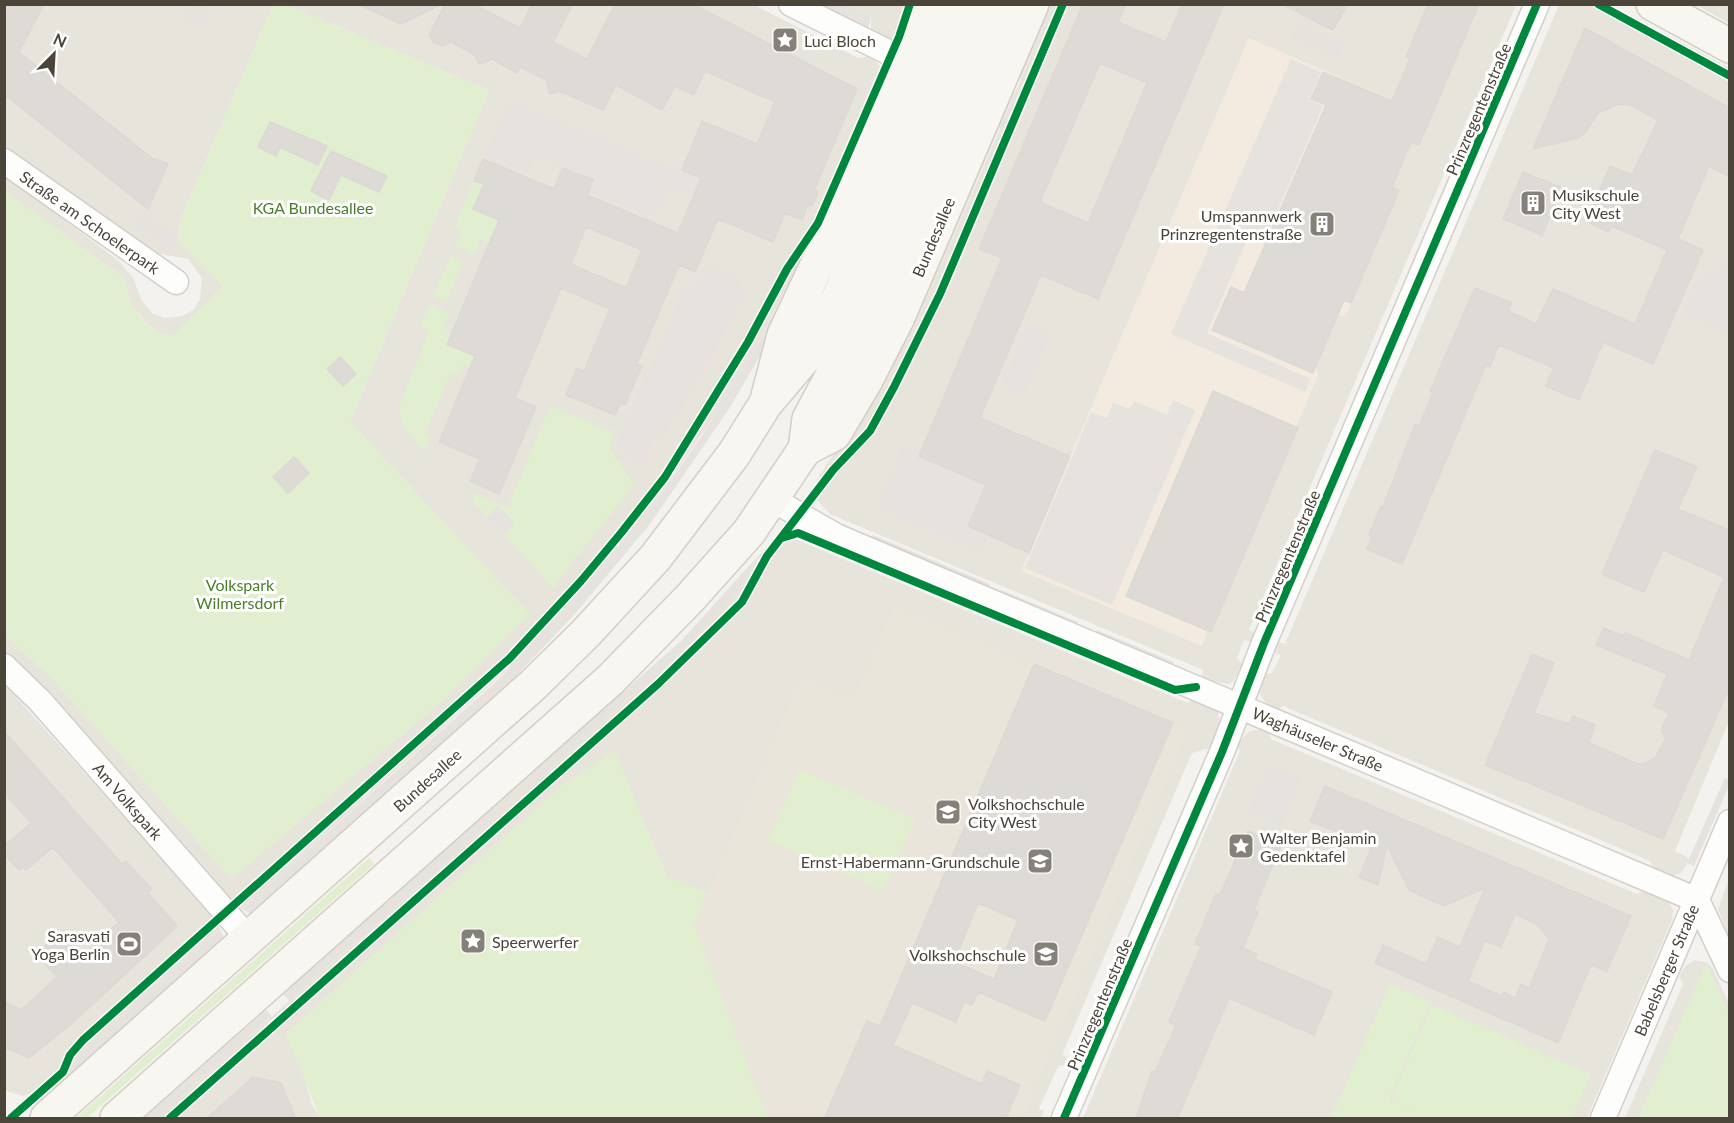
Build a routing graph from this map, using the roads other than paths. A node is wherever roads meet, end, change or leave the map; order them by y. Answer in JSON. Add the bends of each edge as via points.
{"nodes":[{"id":1,"x":791,"y":4,"type":"edge"},
{"id":2,"x":930,"y":4,"type":"edge"},
{"id":3,"x":964,"y":4,"type":"edge"},
{"id":4,"x":999,"y":4,"type":"edge"},
{"id":5,"x":1032,"y":4,"type":"edge"},
{"id":6,"x":1537,"y":4,"type":"edge"},
{"id":7,"x":1653,"y":4,"type":"edge"},
{"id":8,"x":1730,"y":45,"type":"edge"},
{"id":9,"x":906,"y":61,"type":"junction"},
{"id":10,"x":4,"y":161,"type":"edge"},
{"id":11,"x":176,"y":282,"type":"dead end"},
{"id":12,"x":766,"y":403,"type":"junction"},
{"id":13,"x":805,"y":449,"type":"junction"},
{"id":14,"x":772,"y":499,"type":"junction"},
{"id":15,"x":4,"y":666,"type":"edge"},
{"id":16,"x":1240,"y":706,"type":"junction"},
{"id":17,"x":1730,"y":822,"type":"edge"},
{"id":18,"x":1697,"y":900,"type":"junction"},
{"id":19,"x":249,"y":939,"type":"junction"},
{"id":20,"x":1730,"y":970,"type":"edge"},
{"id":21,"x":47,"y":1119,"type":"edge"},
{"id":22,"x":117,"y":1119,"type":"edge"},
{"id":23,"x":1064,"y":1119,"type":"edge"},
{"id":24,"x":1603,"y":1119,"type":"edge"}],
"edges":[{"from":1,"to":9,"type":"street"},
{"from":2,"to":9,"type":"main road","name":"Bundesallee"},
{"from":3,"to":12,"type":"main road","name":"Bundesallee","via":[[841,293],[811,350]]},
{"from":4,"to":13,"type":"main road","name":"Bundesallee","via":[[872,301],[809,419]]},
{"from":5,"to":13,"type":"main road","name":"Bundesallee","via":[[872,370],[834,434]]},
{"from":6,"to":16,"type":"street","name":"Prinzregentenstraße","via":[[1268,632]]},
{"from":7,"to":8,"type":"main road"},
{"from":9,"to":12,"type":"main road","name":"Bundesallee","via":[[841,216],[784,335]]},
{"from":10,"to":11,"type":"street","name":"Straße am Schoelerpark"},
{"from":12,"to":19,"type":"main road","name":"Bundesallee","via":[[734,454],[677,529],[585,634]]},
{"from":13,"to":14,"type":"main road","name":"Bundesallee"},
{"from":14,"to":16,"type":"street","name":"Waghäuseler Straße","via":[[836,536]]},
{"from":14,"to":22,"type":"main road","name":"Bundesallee","via":[[729,555],[610,680]]},
{"from":15,"to":19,"type":"street","name":"Am Volkspark","via":[[40,701]]},
{"from":16,"to":18,"type":"street","name":"Waghäuseler Straße"},
{"from":16,"to":23,"type":"street","name":"Prinzregentenstraße"},
{"from":17,"to":18,"type":"street","name":"Babelsberger Straße"},
{"from":18,"to":20,"type":"street"},
{"from":18,"to":24,"type":"street","name":"Babelsberger Straße"},
{"from":19,"to":21,"type":"main road","name":"Bundesallee"}]}
